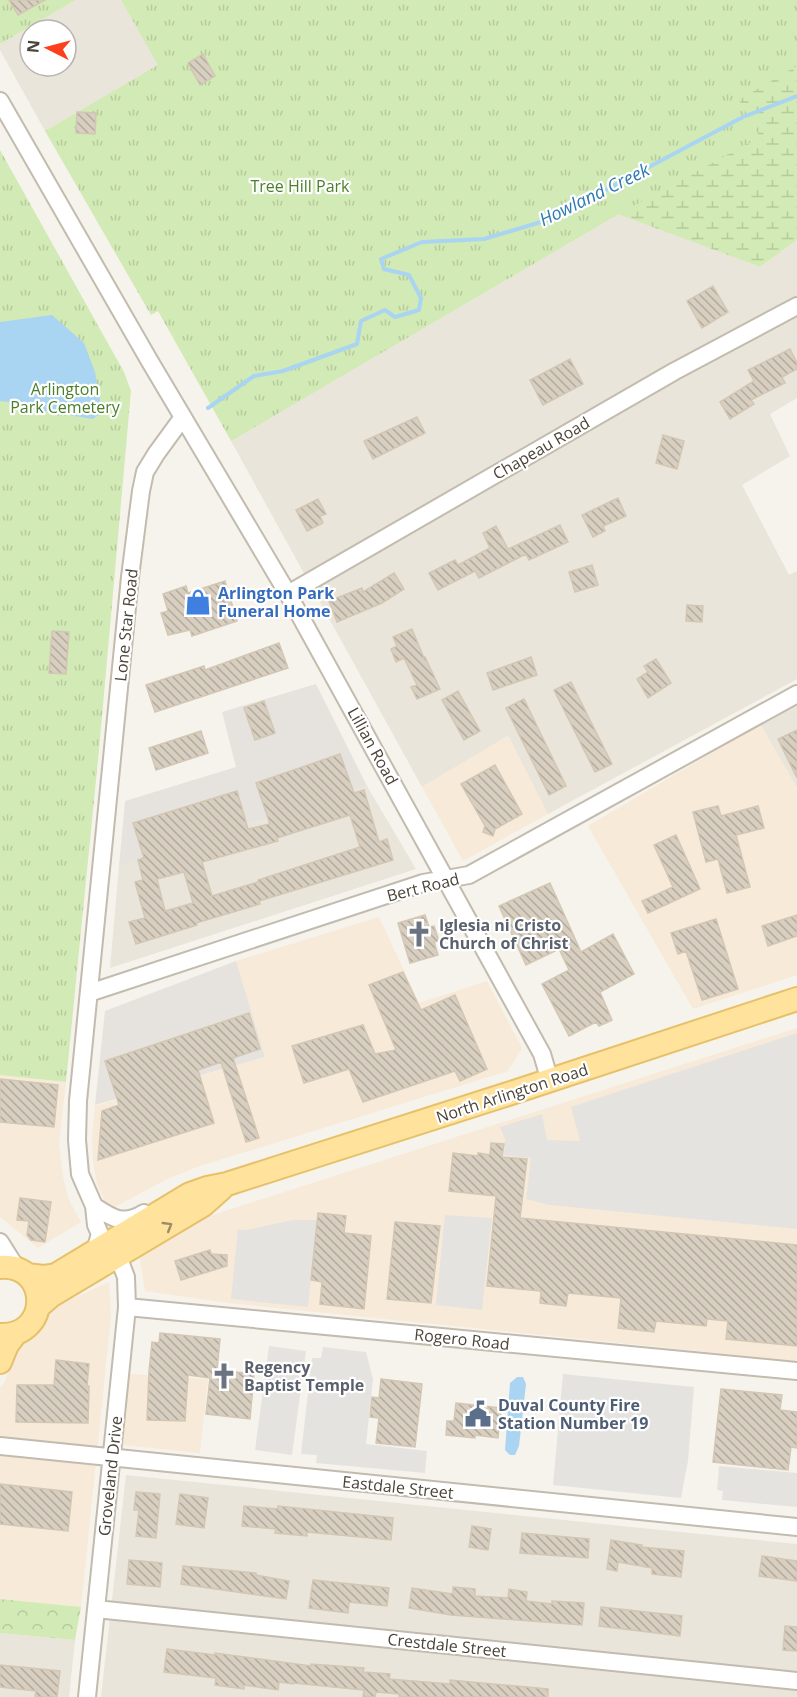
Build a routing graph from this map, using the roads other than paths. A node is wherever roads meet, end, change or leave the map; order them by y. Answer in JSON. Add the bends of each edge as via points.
{"nodes":[{"id":1,"x":0,"y":101,"type":"edge"},
{"id":2,"x":797,"y":306,"type":"edge"},
{"id":3,"x":183,"y":417,"type":"junction"},
{"id":4,"x":288,"y":594,"type":"junction"},
{"id":5,"x":797,"y":694,"type":"edge"},
{"id":6,"x":446,"y":879,"type":"junction"},
{"id":7,"x":89,"y":993,"type":"junction"},
{"id":8,"x":797,"y":999,"type":"edge"},
{"id":9,"x":550,"y":1081,"type":"junction"},
{"id":10,"x":217,"y":1186,"type":"junction"},
{"id":11,"x":93,"y":1206,"type":"junction"},
{"id":12,"x":0,"y":1242,"type":"edge"},
{"id":13,"x":95,"y":1251,"type":"junction"},
{"id":14,"x":118,"y":1256,"type":"junction"},
{"id":15,"x":15,"y":1270,"type":"edge"},
{"id":16,"x":38,"y":1307,"type":"junction"},
{"id":17,"x":127,"y":1307,"type":"junction"},
{"id":18,"x":8,"y":1334,"type":"edge"},
{"id":19,"x":0,"y":1362,"type":"edge"},
{"id":20,"x":797,"y":1371,"type":"edge"},
{"id":21,"x":0,"y":1446,"type":"edge"},
{"id":22,"x":112,"y":1459,"type":"junction"},
{"id":23,"x":797,"y":1527,"type":"edge"},
{"id":24,"x":96,"y":1609,"type":"junction"},
{"id":25,"x":797,"y":1681,"type":"edge"},
{"id":26,"x":87,"y":1697,"type":"edge"}],
"edges":[{"from":1,"to":3,"type":"street"},
{"from":2,"to":4,"type":"street","name":"Chapeau Road","via":[[675,371]]},
{"from":3,"to":4,"type":"street","name":"Lillian Road"},
{"from":3,"to":7,"type":"street","name":"Lone Star Road","via":[[151,463],[141,491]]},
{"from":4,"to":6,"type":"street","name":"Lillian Road"},
{"from":5,"to":6,"type":"street","name":"Bert Road","via":[[469,875]]},
{"from":6,"to":7,"type":"street","name":"Bert Road","via":[[423,883]]},
{"from":6,"to":9,"type":"street","name":"Lillian Road","via":[[542,1054]]},
{"from":7,"to":11,"type":"street","name":"Lone Star Road","via":[[77,1140],[80,1173]]},
{"from":8,"to":9,"type":"main road","name":"North Arlington Road"},
{"from":9,"to":10,"type":"main road","name":"North Arlington Road"},
{"from":10,"to":11,"type":"street","via":[[188,1187],[137,1218],[123,1221]]},
{"from":10,"to":13,"type":"main road","name":"North Arlington Road","via":[[190,1194]]},
{"from":14,"to":10,"type":"main road","name":"North Arlington Road","one_way":true,"via":[[203,1205]]},
{"from":11,"to":13,"type":"street","name":"Lone Star Road","via":[[100,1234]]},
{"from":12,"to":15,"type":"street"},
{"from":13,"to":15,"type":"main road","name":"North Arlington Road","via":[[56,1275],[44,1277]]},
{"from":14,"to":16,"type":"main road","name":"North Arlington Road"},
{"from":14,"to":17,"type":"street","name":"Groveland Drive","via":[[126,1277]]},
{"from":15,"to":16,"type":"main road","via":[[32,1280],[38,1293]]},
{"from":16,"to":18,"type":"main road","name":"North Arlington Road","via":[[33,1321]]},
{"from":17,"to":20,"type":"street","name":"Rogero Road"},
{"from":17,"to":22,"type":"street","name":"Groveland Drive"},
{"from":18,"to":19,"type":"main road","name":"North Arlington Road"},
{"from":21,"to":22,"type":"street","name":"Eastdale Street"},
{"from":22,"to":23,"type":"street","name":"Eastdale Street"},
{"from":22,"to":24,"type":"street","name":"Groveland Drive"},
{"from":24,"to":25,"type":"street","name":"Crestdale Street"},
{"from":24,"to":26,"type":"street","name":"Groveland Drive"}]}
